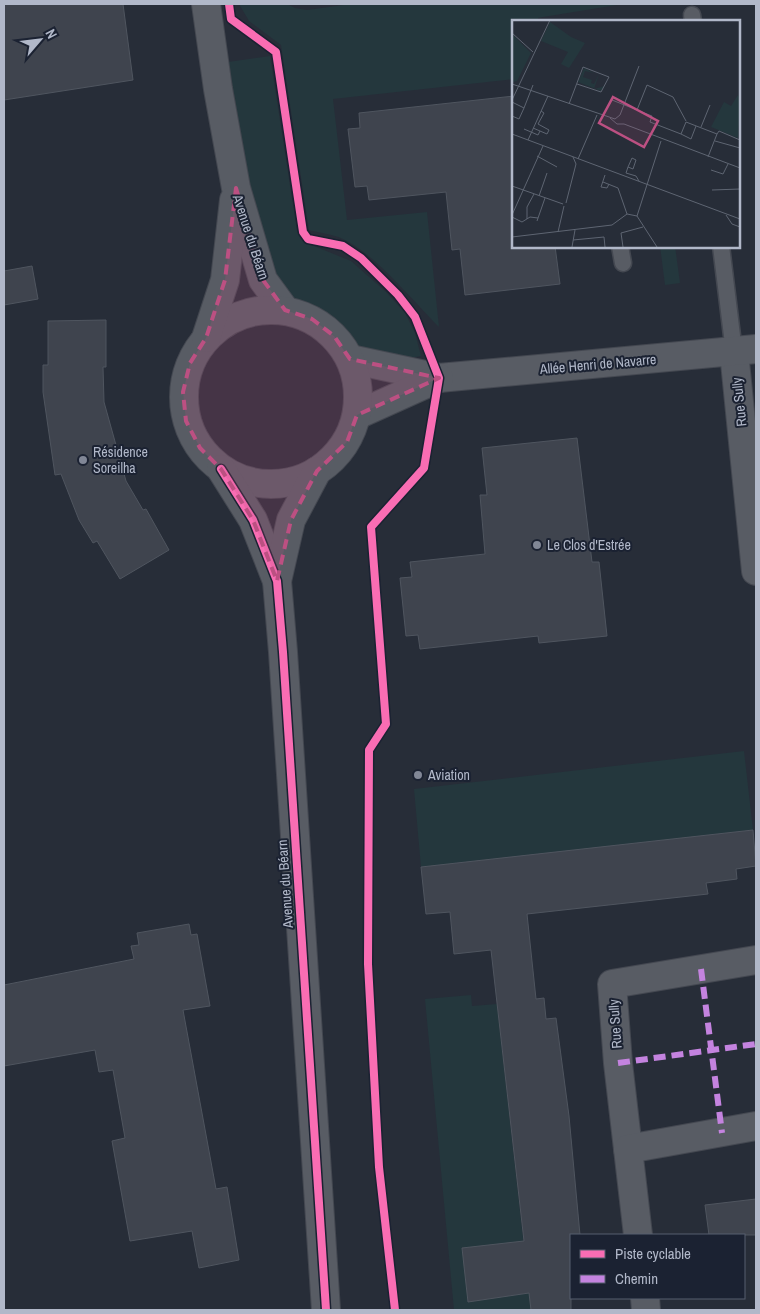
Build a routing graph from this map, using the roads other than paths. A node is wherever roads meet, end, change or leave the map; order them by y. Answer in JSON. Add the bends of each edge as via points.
{"nodes":[{"id":1,"x":206,"y":4,"type":"edge"},
{"id":2,"x":236,"y":188,"type":"junction"},
{"id":3,"x":620,"y":248,"type":"edge"},
{"id":4,"x":721,"y":248,"type":"edge"},
{"id":5,"x":623,"y":264,"type":"dead end"},
{"id":6,"x":285,"y":310,"type":"junction"},
{"id":7,"x":206,"y":338,"type":"junction"},
{"id":8,"x":745,"y":350,"type":"edge"},
{"id":9,"x":350,"y":359,"type":"junction"},
{"id":10,"x":439,"y":378,"type":"junction"},
{"id":11,"x":357,"y":415,"type":"junction"},
{"id":12,"x":221,"y":469,"type":"junction"},
{"id":13,"x":316,"y":471,"type":"junction"},
{"id":14,"x":756,"y":571,"type":"edge"},
{"id":15,"x":277,"y":581,"type":"junction"},
{"id":16,"x":756,"y":960,"type":"edge"},
{"id":17,"x":756,"y":1126,"type":"edge"},
{"id":18,"x":628,"y":1149,"type":"junction"},
{"id":19,"x":638,"y":1234,"type":"edge"},
{"id":20,"x":326,"y":1310,"type":"edge"}],
"edges":[{"from":1,"to":2,"type":"street","name":"Avenue du Béarn"},
{"from":2,"to":6,"type":"street","name":"Avenue du Béarn","via":[[263,280]]},
{"from":2,"to":7,"type":"street","name":"Avenue du Béarn","via":[[225,280]]},
{"from":3,"to":5,"type":"lane"},
{"from":4,"to":8,"type":"lane"},
{"from":6,"to":7,"type":"street","via":[[260,308],[236,316]]},
{"from":6,"to":9,"type":"street","via":[[312,319],[327,330]]},
{"from":7,"to":12,"type":"street","via":[[190,363],[184,392],[186,421],[200,448]]},
{"from":8,"to":10,"type":"street","name":"Allée Henri de Navarre"},
{"from":8,"to":14,"type":"street","name":"Rue Sully"},
{"from":9,"to":10,"type":"street","name":"Allée Henri de Navarre"},
{"from":9,"to":11,"type":"street","via":[[358,387]]},
{"from":10,"to":11,"type":"street","name":"Allée Henri de Navarre"},
{"from":11,"to":13,"type":"street","via":[[347,442],[329,463]]},
{"from":12,"to":13,"type":"street","via":[[248,481],[277,485],[305,478]]},
{"from":12,"to":15,"type":"street","name":"Avenue du Béarn","via":[[253,520]]},
{"from":13,"to":15,"type":"street","name":"Avenue du Béarn","via":[[291,520]]},
{"from":15,"to":20,"type":"street","name":"Avenue du Béarn"},
{"from":16,"to":18,"type":"street","name":"Rue Sully","via":[[612,984]]},
{"from":17,"to":18,"type":"street"},
{"from":18,"to":19,"type":"street","name":"Rue Sully"}]}
